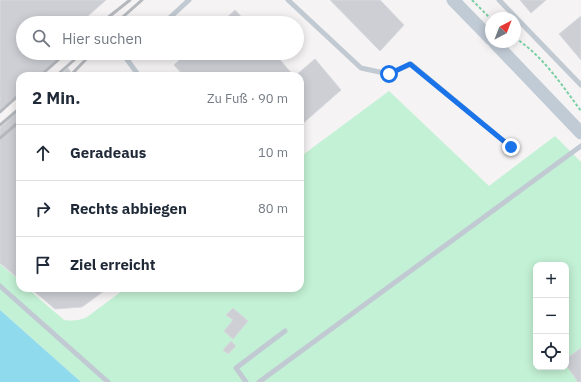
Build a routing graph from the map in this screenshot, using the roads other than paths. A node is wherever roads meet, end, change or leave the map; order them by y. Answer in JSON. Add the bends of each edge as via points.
{"nodes":[{"id":1,"x":189,"y":0,"type":"edge"},
{"id":2,"x":288,"y":0,"type":"edge"},
{"id":3,"x":453,"y":0,"type":"edge"},
{"id":4,"x":499,"y":0,"type":"edge"},
{"id":5,"x":172,"y":16,"type":"edge"},
{"id":6,"x":485,"y":33,"type":"edge"},
{"id":7,"x":500,"y":48,"type":"edge"},
{"id":8,"x":127,"y":60,"type":"edge"},
{"id":9,"x":136,"y":72,"type":"edge"},
{"id":10,"x":581,"y":85,"type":"edge"},
{"id":11,"x":581,"y":132,"type":"edge"},
{"id":12,"x":581,"y":146,"type":"edge"},
{"id":13,"x":511,"y":147,"type":"dead end"},
{"id":14,"x":0,"y":286,"type":"edge"},
{"id":15,"x":285,"y":331,"type":"dead end"},
{"id":16,"x":108,"y":382,"type":"edge"},
{"id":17,"x":246,"y":382,"type":"edge"},
{"id":18,"x":259,"y":382,"type":"edge"}],
"edges":[{"from":1,"to":5,"type":"lane"},
{"from":2,"to":13,"type":"lane","via":[[361,68],[389,74],[410,64]]},
{"from":3,"to":6,"type":"street"},
{"from":4,"to":10,"type":"lane"},
{"from":7,"to":11,"type":"street"},
{"from":8,"to":9,"type":"lane"},
{"from":12,"to":18,"type":"lane"},
{"from":14,"to":16,"type":"lane"},
{"from":15,"to":17,"type":"lane","via":[[236,368]]}]}
